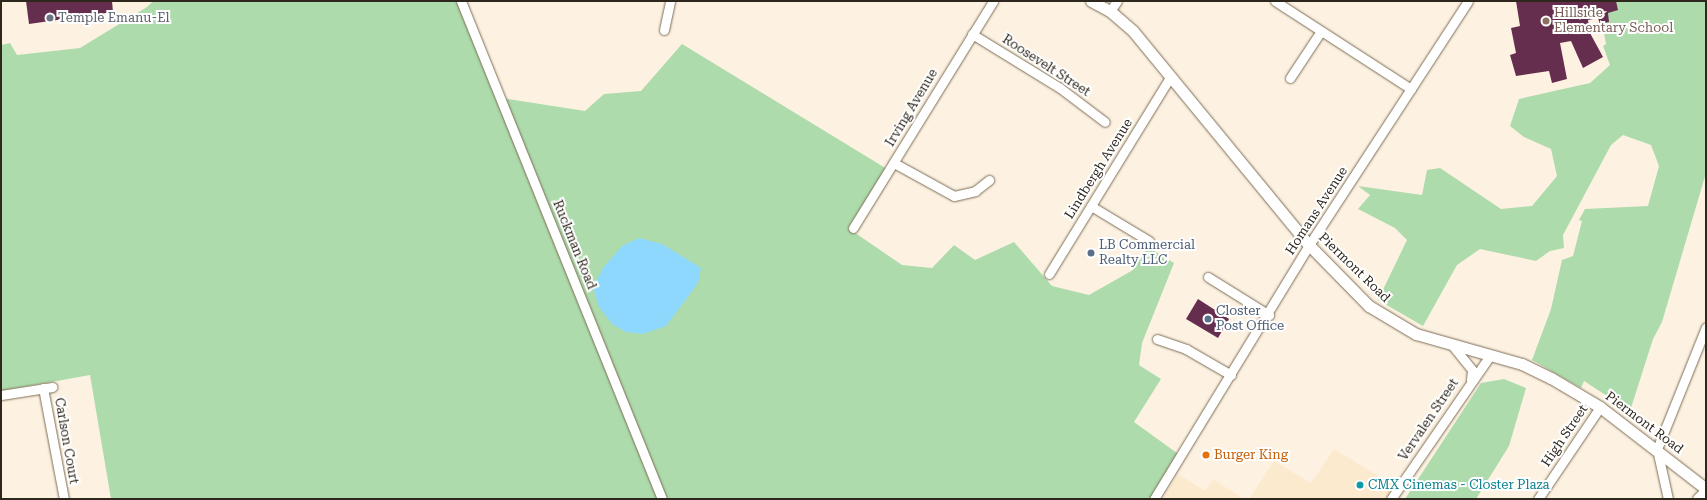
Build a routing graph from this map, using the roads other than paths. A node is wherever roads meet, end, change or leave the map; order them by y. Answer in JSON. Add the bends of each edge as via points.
{"nodes":[{"id":1,"x":461,"y":1,"type":"edge"},
{"id":2,"x":670,"y":1,"type":"edge"},
{"id":3,"x":993,"y":1,"type":"edge"},
{"id":4,"x":1091,"y":1,"type":"edge"},
{"id":5,"x":1117,"y":1,"type":"edge"},
{"id":6,"x":1275,"y":1,"type":"edge"},
{"id":7,"x":1468,"y":1,"type":"edge"},
{"id":8,"x":1110,"y":11,"type":"junction"},
{"id":9,"x":664,"y":30,"type":"dead end"},
{"id":10,"x":1321,"y":31,"type":"junction"},
{"id":11,"x":972,"y":34,"type":"junction"},
{"id":12,"x":1170,"y":77,"type":"junction"},
{"id":13,"x":1290,"y":78,"type":"dead end"},
{"id":14,"x":1411,"y":89,"type":"junction"},
{"id":15,"x":1105,"y":122,"type":"dead end"},
{"id":16,"x":894,"y":163,"type":"junction"},
{"id":17,"x":989,"y":180,"type":"dead end"},
{"id":18,"x":1092,"y":206,"type":"junction"},
{"id":19,"x":853,"y":228,"type":"dead end"},
{"id":20,"x":1149,"y":241,"type":"dead end"},
{"id":21,"x":1309,"y":245,"type":"junction"},
{"id":22,"x":1049,"y":274,"type":"dead end"},
{"id":23,"x":1208,"y":277,"type":"dead end"},
{"id":24,"x":1269,"y":315,"type":"junction"},
{"id":25,"x":1706,"y":327,"type":"edge"},
{"id":26,"x":1157,"y":339,"type":"dead end"},
{"id":27,"x":1452,"y":345,"type":"junction"},
{"id":28,"x":1489,"y":357,"type":"junction"},
{"id":29,"x":1231,"y":375,"type":"junction"},
{"id":30,"x":1470,"y":382,"type":"junction"},
{"id":31,"x":1,"y":395,"type":"edge"},
{"id":32,"x":1600,"y":406,"type":"junction"},
{"id":33,"x":1657,"y":449,"type":"junction"},
{"id":34,"x":1706,"y":490,"type":"edge"},
{"id":35,"x":64,"y":499,"type":"edge"},
{"id":36,"x":662,"y":499,"type":"edge"},
{"id":37,"x":1154,"y":499,"type":"edge"},
{"id":38,"x":1391,"y":499,"type":"edge"},
{"id":39,"x":1538,"y":499,"type":"edge"},
{"id":40,"x":1668,"y":499,"type":"edge"},
{"id":41,"x":1698,"y":499,"type":"edge"}],
"edges":[{"from":1,"to":36,"type":"street","name":"Ruckman Road"},
{"from":2,"to":9,"type":"street"},
{"from":3,"to":11,"type":"street","name":"Irving Avenue"},
{"from":4,"to":8,"type":"main road","name":"Piermont Road"},
{"from":5,"to":8,"type":"street"},
{"from":6,"to":10,"type":"street"},
{"from":7,"to":14,"type":"street","name":"Homans Avenue"},
{"from":8,"to":12,"type":"main road","name":"Piermont Road","via":[[1133,31]]},
{"from":10,"to":13,"type":"street"},
{"from":10,"to":14,"type":"street"},
{"from":11,"to":15,"type":"street","name":"Roosevelt Street","via":[[1060,88]]},
{"from":11,"to":16,"type":"street","name":"Irving Avenue"},
{"from":12,"to":18,"type":"street","name":"Lindbergh Avenue"},
{"from":12,"to":21,"type":"main road","name":"Piermont Road"},
{"from":14,"to":21,"type":"street","name":"Homans Avenue"},
{"from":16,"to":17,"type":"street","via":[[954,196],[975,191]]},
{"from":16,"to":19,"type":"street","name":"Irving Avenue"},
{"from":18,"to":20,"type":"street"},
{"from":18,"to":22,"type":"street","name":"Lindbergh Avenue"},
{"from":21,"to":24,"type":"street","name":"Homans Avenue"},
{"from":21,"to":27,"type":"main road","name":"Piermont Road","via":[[1385,318],[1416,334]]},
{"from":23,"to":24,"type":"street"},
{"from":24,"to":29,"type":"street","name":"Homans Avenue"},
{"from":25,"to":33,"type":"street"},
{"from":26,"to":29,"type":"street","via":[[1186,349]]},
{"from":27,"to":28,"type":"main road","name":"Piermont Road"},
{"from":27,"to":30,"type":"street","via":[[1472,370]]},
{"from":28,"to":30,"type":"street","name":"Vervalen Street"},
{"from":28,"to":32,"type":"main road","name":"Piermont Road","via":[[1531,368]]},
{"from":29,"to":37,"type":"street","name":"Homans Avenue"},
{"from":30,"to":38,"type":"street","name":"Vervalen Street"},
{"from":31,"to":35,"type":"street","name":"Carlson Court","via":[[48,387]]},
{"from":32,"to":33,"type":"main road","name":"Piermont Road"},
{"from":32,"to":39,"type":"street","name":"High Street"},
{"from":33,"to":34,"type":"main road","name":"Piermont Road"},
{"from":33,"to":40,"type":"street"},
{"from":34,"to":41,"type":"main road"}]}
